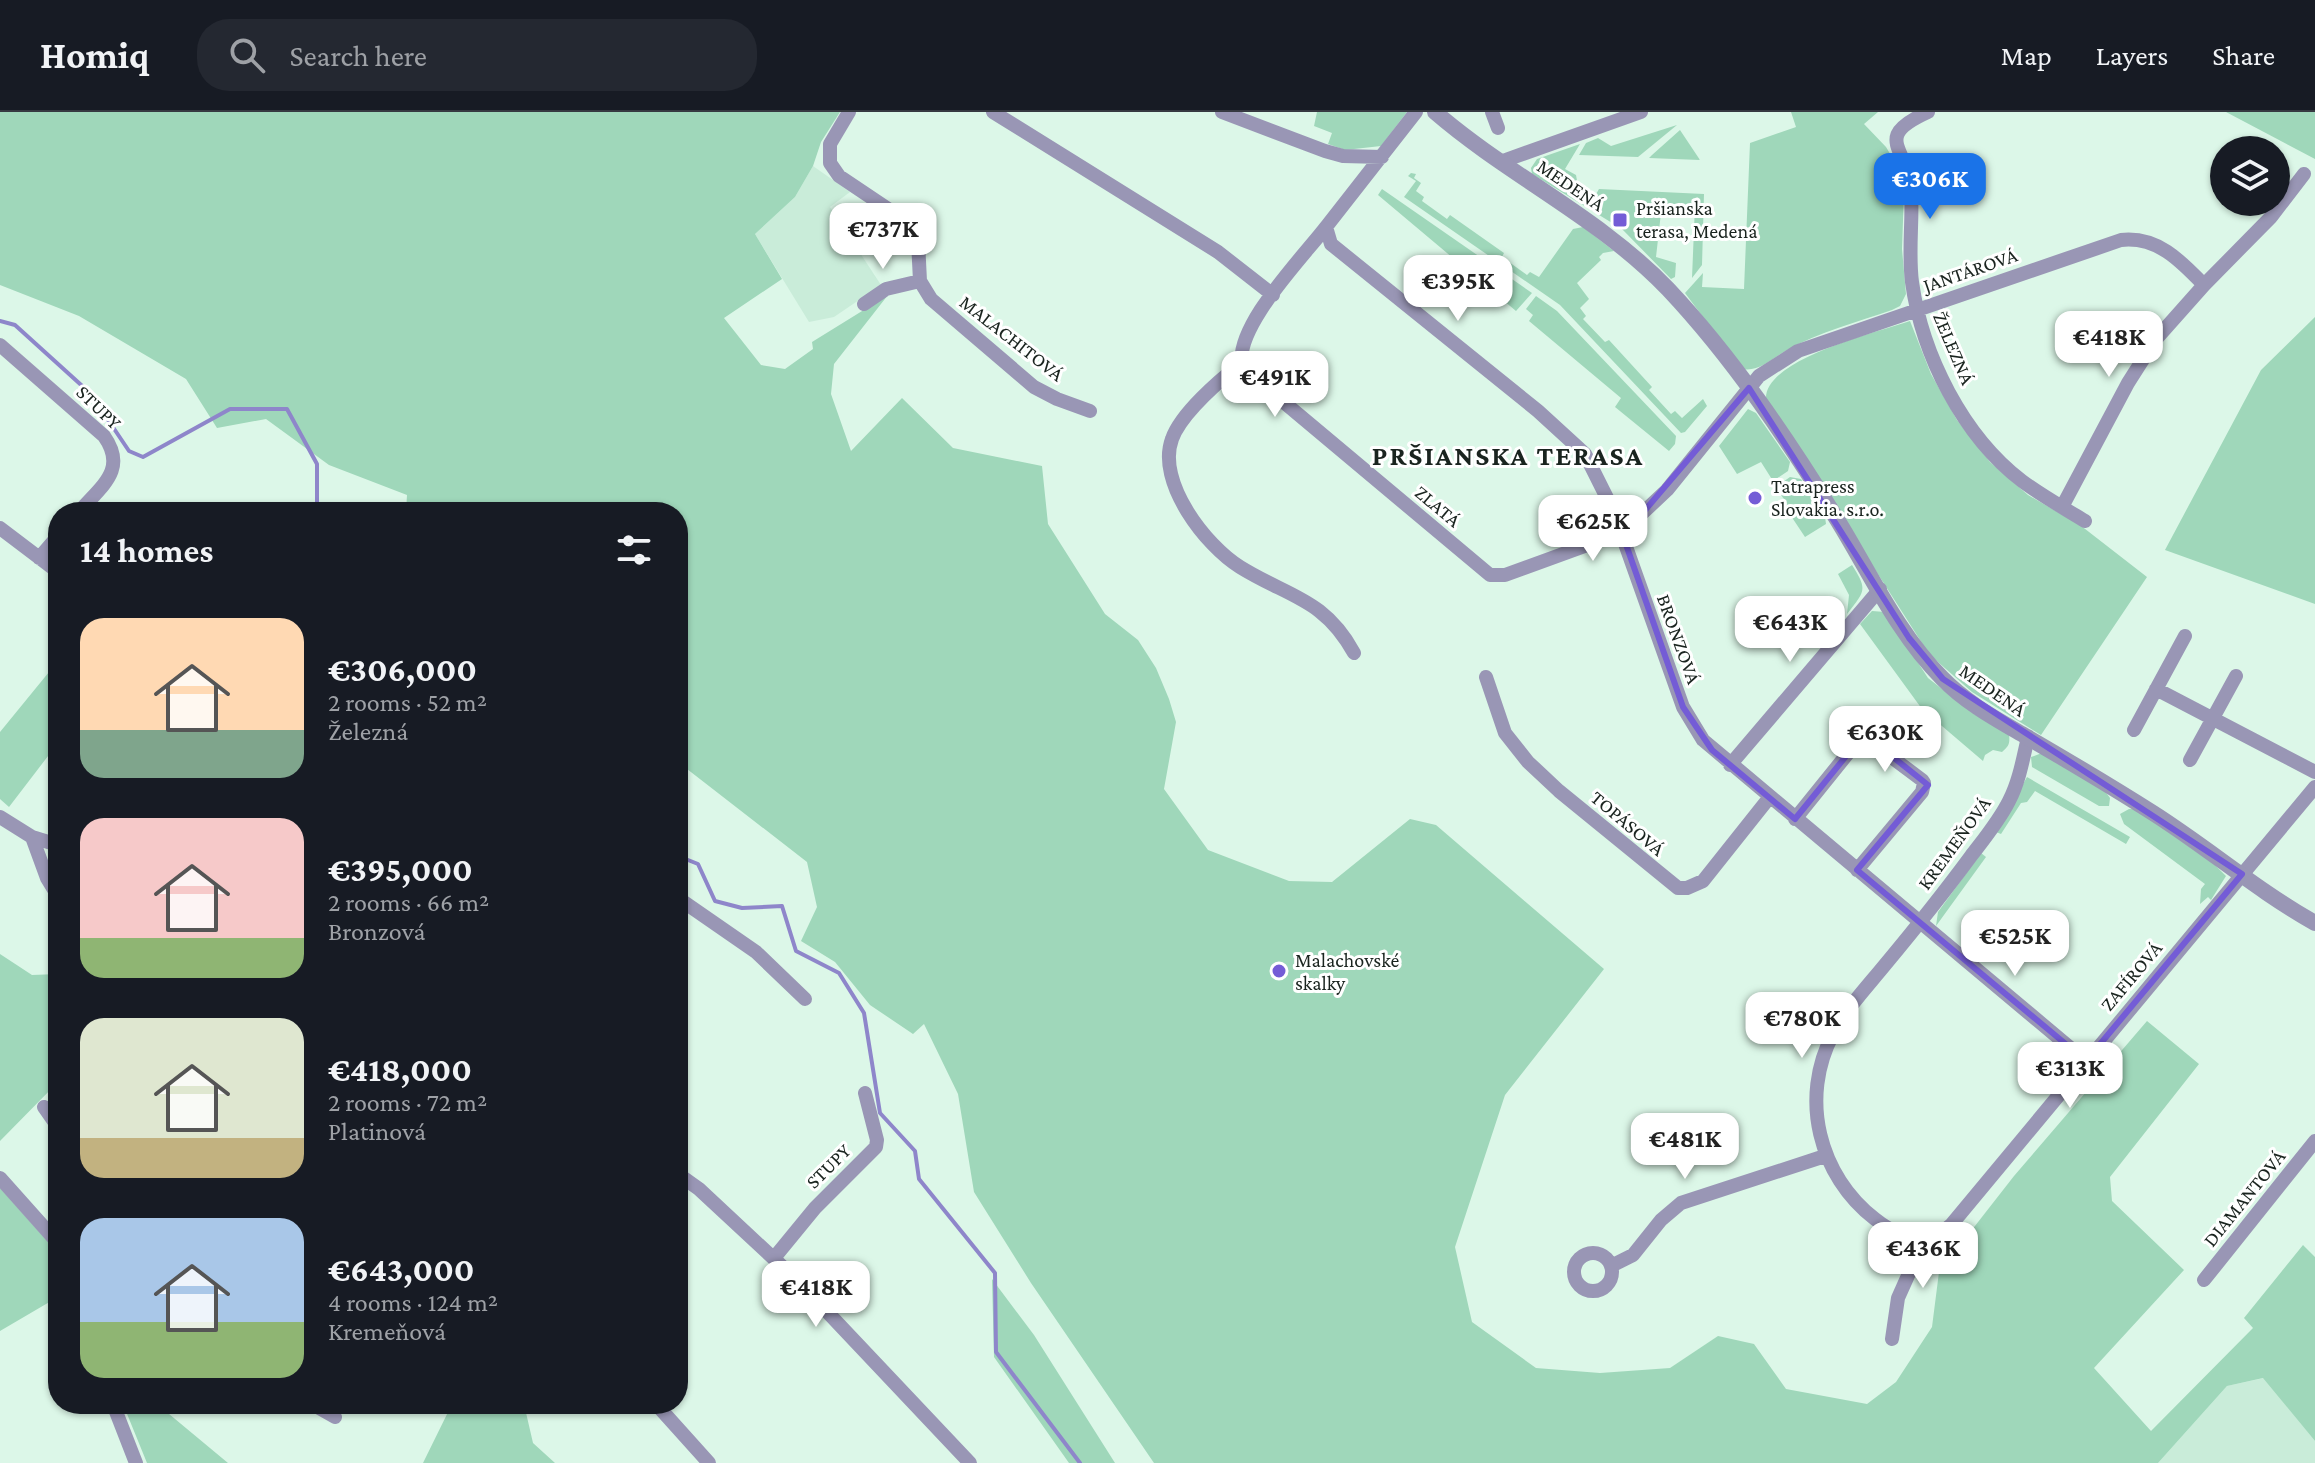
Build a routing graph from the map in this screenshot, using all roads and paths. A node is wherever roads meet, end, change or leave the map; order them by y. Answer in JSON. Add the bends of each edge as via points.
{"nodes":[{"id":1,"x":849,"y":112,"type":"edge"},
{"id":2,"x":993,"y":112,"type":"edge"},
{"id":3,"x":1222,"y":112,"type":"edge"},
{"id":4,"x":1416,"y":112,"type":"edge"},
{"id":5,"x":1435,"y":112,"type":"edge"},
{"id":6,"x":1492,"y":112,"type":"edge"},
{"id":7,"x":1641,"y":112,"type":"edge"},
{"id":8,"x":1928,"y":112,"type":"edge"},
{"id":9,"x":1498,"y":128,"type":"dead end"},
{"id":10,"x":1382,"y":157,"type":"junction"},
{"id":11,"x":1500,"y":162,"type":"junction"},
{"id":12,"x":2304,"y":174,"type":"dead end"},
{"id":13,"x":1326,"y":227,"type":"junction"},
{"id":14,"x":920,"y":281,"type":"junction"},
{"id":15,"x":2204,"y":285,"type":"junction"},
{"id":16,"x":1273,"y":295,"type":"junction"},
{"id":17,"x":864,"y":304,"type":"dead end"},
{"id":18,"x":1916,"y":310,"type":"junction"},
{"id":19,"x":0,"y":345,"type":"edge"},
{"id":20,"x":1241,"y":363,"type":"junction"},
{"id":21,"x":1749,"y":388,"type":"junction"},
{"id":22,"x":1090,"y":411,"type":"dead end"},
{"id":23,"x":87,"y":502,"type":"edge"},
{"id":24,"x":2062,"y":507,"type":"junction"},
{"id":25,"x":2085,"y":521,"type":"dead end"},
{"id":26,"x":0,"y":528,"type":"edge"},
{"id":27,"x":1623,"y":536,"type":"junction"},
{"id":28,"x":48,"y":548,"type":"edge"},
{"id":29,"x":39,"y":558,"type":"junction"},
{"id":30,"x":48,"y":565,"type":"edge"},
{"id":31,"x":1880,"y":589,"type":"junction"},
{"id":32,"x":2185,"y":636,"type":"dead end"},
{"id":33,"x":1354,"y":653,"type":"dead end"},
{"id":34,"x":2236,"y":676,"type":"dead end"},
{"id":35,"x":1486,"y":677,"type":"dead end"},
{"id":36,"x":2156,"y":689,"type":"junction"},
{"id":37,"x":2212,"y":719,"type":"junction"},
{"id":38,"x":2134,"y":730,"type":"dead end"},
{"id":39,"x":2028,"y":737,"type":"junction"},
{"id":40,"x":2190,"y":760,"type":"dead end"},
{"id":41,"x":1730,"y":765,"type":"junction"},
{"id":42,"x":2315,"y":772,"type":"edge"},
{"id":43,"x":2315,"y":787,"type":"edge"},
{"id":44,"x":1769,"y":798,"type":"junction"},
{"id":45,"x":0,"y":817,"type":"edge"},
{"id":46,"x":1795,"y":819,"type":"junction"},
{"id":47,"x":32,"y":837,"type":"junction"},
{"id":48,"x":48,"y":842,"type":"edge"},
{"id":49,"x":1857,"y":870,"type":"junction"},
{"id":50,"x":2242,"y":874,"type":"junction"},
{"id":51,"x":48,"y":880,"type":"edge"},
{"id":52,"x":688,"y":905,"type":"edge"},
{"id":53,"x":2315,"y":923,"type":"edge"},
{"id":54,"x":1920,"y":924,"type":"junction"},
{"id":55,"x":805,"y":999,"type":"dead end"},
{"id":56,"x":2086,"y":1061,"type":"junction"},
{"id":57,"x":865,"y":1093,"type":"dead end"},
{"id":58,"x":44,"y":1107,"type":"dead end"},
{"id":59,"x":48,"y":1113,"type":"edge"},
{"id":60,"x":2315,"y":1141,"type":"edge"},
{"id":61,"x":1825,"y":1156,"type":"junction"},
{"id":62,"x":0,"y":1178,"type":"edge"},
{"id":63,"x":688,"y":1181,"type":"edge"},
{"id":64,"x":48,"y":1232,"type":"edge"},
{"id":65,"x":1920,"y":1239,"type":"junction"},
{"id":66,"x":774,"y":1258,"type":"junction"},
{"id":67,"x":1611,"y":1266,"type":"dead end"},
{"id":68,"x":2204,"y":1280,"type":"dead end"},
{"id":69,"x":1892,"y":1339,"type":"dead end"},
{"id":70,"x":117,"y":1414,"type":"edge"},
{"id":71,"x":330,"y":1414,"type":"edge"},
{"id":72,"x":665,"y":1414,"type":"edge"},
{"id":73,"x":335,"y":1417,"type":"dead end"},
{"id":74,"x":136,"y":1463,"type":"edge"},
{"id":75,"x":709,"y":1463,"type":"edge"},
{"id":76,"x":970,"y":1463,"type":"edge"}],
"edges":[{"from":1,"to":14,"type":"street","via":[[830,144],[830,163],[839,176],[912,225]]},
{"from":2,"to":16,"type":"street","via":[[1218,252]]},
{"from":3,"to":10,"type":"street","via":[[1325,151]]},
{"from":4,"to":10,"type":"street"},
{"from":5,"to":11,"type":"street"},
{"from":6,"to":9,"type":"street"},
{"from":7,"to":11,"type":"street","name":"MEDENÁ"},
{"from":8,"to":18,"type":"street","name":"ŽELEZNÁ","via":[[1903,124],[1896,136],[1911,186]]},
{"from":10,"to":13,"type":"street"},
{"from":11,"to":21,"type":"street","name":"MEDENÁ","via":[[1635,255]]},
{"from":12,"to":15,"type":"street","via":[[2271,217]]},
{"from":13,"to":16,"type":"street"},
{"from":13,"to":27,"type":"street","name":"BRONZOVÁ","via":[[1331,244],[1585,454]]},
{"from":14,"to":17,"type":"street","via":[[886,289]]},
{"from":14,"to":22,"type":"street","name":"MALACHITOVÁ","via":[[931,299],[1034,387]]},
{"from":15,"to":18,"type":"street","name":"JANTÁROVÁ","via":[[2160,246],[2133,239]]},
{"from":15,"to":24,"type":"street","via":[[2156,339]]},
{"from":16,"to":20,"type":"street","via":[[1250,327]]},
{"from":18,"to":21,"type":"street","name":"JANTÁROVÁ","via":[[1798,351]]},
{"from":18,"to":24,"type":"street","name":"ŽELEZNÁ","via":[[1944,380],[1969,422],[2021,481]]},
{"from":19,"to":23,"type":"street","name":"STUPY","via":[[113,448],[112,473]]},
{"from":20,"to":27,"type":"street","name":"ZLATÁ","via":[[1482,569],[1497,576]]},
{"from":20,"to":33,"type":"street","via":[[1172,436],[1169,459],[1176,488],[1193,520],[1223,554],[1315,606]]},
{"from":21,"to":27,"type":"street"},
{"from":21,"to":31,"type":"street","name":"MEDENÁ"},
{"from":24,"to":25,"type":"street","name":"ŽELEZNÁ"},
{"from":26,"to":29,"type":"street"},
{"from":27,"to":41,"type":"street","name":"BRONZOVÁ","via":[[1683,707],[1703,740]]},
{"from":28,"to":29,"type":"street"},
{"from":29,"to":30,"type":"street"},
{"from":31,"to":39,"type":"street","name":"MEDENÁ","via":[[1909,638],[1943,679]]},
{"from":31,"to":41,"type":"street"},
{"from":32,"to":36,"type":"street"},
{"from":34,"to":37,"type":"street"},
{"from":35,"to":44,"type":"street","name":"TOPÁSOVÁ","via":[[1505,733],[1528,762],[1678,888],[1703,881]]},
{"from":36,"to":37,"type":"street"},
{"from":36,"to":38,"type":"street"},
{"from":37,"to":40,"type":"street"},
{"from":37,"to":42,"type":"street"},
{"from":39,"to":50,"type":"street","name":"MEDENÁ"},
{"from":39,"to":54,"type":"street","name":"KREMEŇOVÁ","via":[[2008,803]]},
{"from":41,"to":44,"type":"street","name":"BRONZOVÁ"},
{"from":43,"to":50,"type":"street","name":"ZAFÍROVÁ"},
{"from":44,"to":46,"type":"street","name":"BRONZOVÁ"},
{"from":45,"to":47,"type":"street"},
{"from":46,"to":49,"type":"street","name":"BRONZOVÁ"},
{"from":46,"to":49,"type":"street","via":[[1857,742],[1866,738],[1922,780],[1922,792]]},
{"from":47,"to":48,"type":"street"},
{"from":47,"to":51,"type":"street"},
{"from":49,"to":54,"type":"street","name":"BRONZOVÁ"},
{"from":50,"to":53,"type":"street","name":"MEDENÁ"},
{"from":50,"to":56,"type":"street","name":"ZAFÍROVÁ"},
{"from":52,"to":55,"type":"street","via":[[756,952]]},
{"from":54,"to":56,"type":"street","name":"BRONZOVÁ"},
{"from":54,"to":61,"type":"street","name":"KREMEŇOVÁ","via":[[1842,1019],[1827,1047],[1816,1094]]},
{"from":56,"to":65,"type":"street","name":"ZAFÍROVÁ","via":[[1951,1225]]},
{"from":57,"to":66,"type":"street","name":"STUPY","via":[[876,1147]]},
{"from":58,"to":59,"type":"street"},
{"from":60,"to":68,"type":"street","name":"DIAMANTOVÁ"},
{"from":61,"to":65,"type":"street","via":[[1866,1212],[1899,1235]]},
{"from":61,"to":67,"type":"street","via":[[1681,1203],[1633,1255]]},
{"from":62,"to":64,"type":"street"},
{"from":63,"to":66,"type":"street"},
{"from":65,"to":69,"type":"street","via":[[1898,1298]]},
{"from":66,"to":76,"type":"street"},
{"from":70,"to":74,"type":"street"},
{"from":71,"to":73,"type":"street"},
{"from":72,"to":75,"type":"street"}]}
